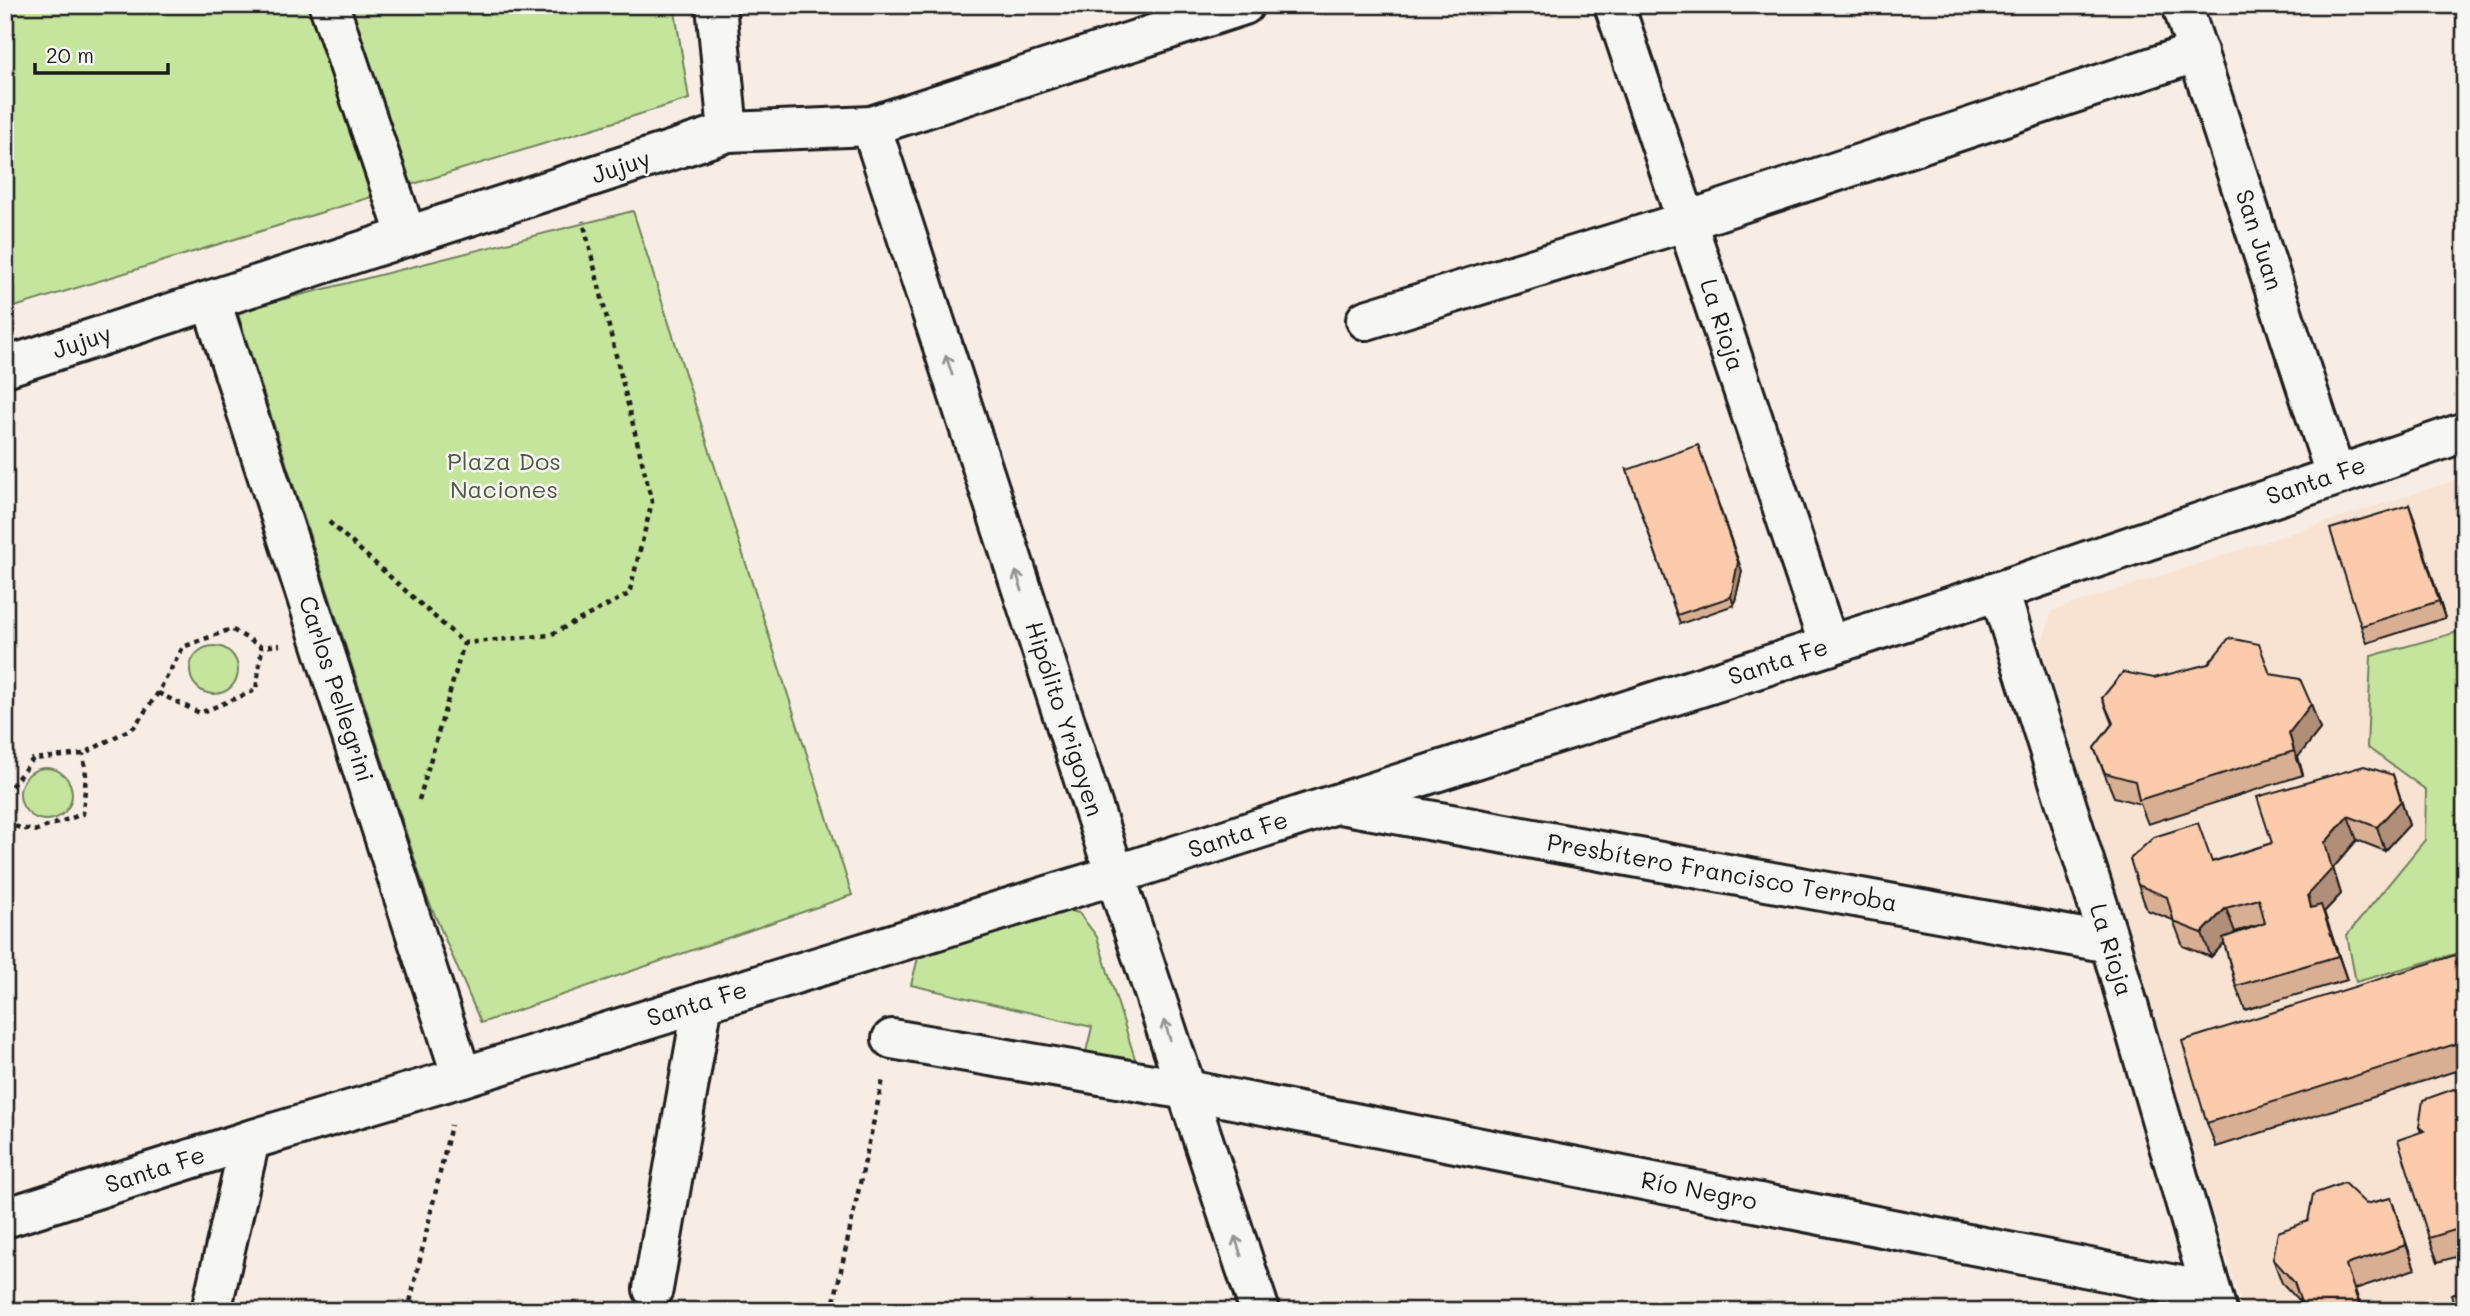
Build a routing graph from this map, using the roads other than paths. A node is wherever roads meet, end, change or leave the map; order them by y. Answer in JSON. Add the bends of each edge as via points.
{"nodes":[{"id":1,"x":329,"y":5,"type":"edge"},
{"id":2,"x":716,"y":5,"type":"edge"},
{"id":3,"x":1244,"y":5,"type":"edge"},
{"id":4,"x":1614,"y":5,"type":"edge"},
{"id":5,"x":2182,"y":5,"type":"edge"},
{"id":6,"x":2198,"y":52,"type":"junction"},
{"id":7,"x":871,"y":126,"type":"junction"},
{"id":8,"x":729,"y":132,"type":"junction"},
{"id":9,"x":1687,"y":220,"type":"junction"},
{"id":10,"x":407,"y":237,"type":"junction"},
{"id":11,"x":211,"y":302,"type":"junction"},
{"id":12,"x":1366,"y":320,"type":"dead end"},
{"id":13,"x":5,"y":367,"type":"edge"},
{"id":14,"x":2465,"y":432,"type":"edge"},
{"id":15,"x":2335,"y":474,"type":"junction"},
{"id":16,"x":1999,"y":591,"type":"junction"},
{"id":17,"x":1829,"y":646,"type":"junction"},
{"id":18,"x":1334,"y":803,"type":"junction"},
{"id":19,"x":1115,"y":875,"type":"junction"},
{"id":20,"x":2110,"y":943,"type":"junction"},
{"id":21,"x":703,"y":1002,"type":"junction"},
{"id":22,"x":892,"y":1039,"type":"road end"},
{"id":23,"x":462,"y":1077,"type":"junction"},
{"id":24,"x":1186,"y":1090,"type":"junction"},
{"id":25,"x":250,"y":1140,"type":"junction"},
{"id":26,"x":5,"y":1218,"type":"edge"},
{"id":27,"x":653,"y":1289,"type":"dead end"},
{"id":28,"x":2214,"y":1302,"type":"edge"},
{"id":29,"x":211,"y":1311,"type":"edge"},
{"id":30,"x":1260,"y":1311,"type":"edge"}],
"edges":[{"from":1,"to":10,"type":"street"},
{"from":2,"to":8,"type":"street"},
{"from":3,"to":7,"type":"street","name":"Jujuy"},
{"from":4,"to":9,"type":"street","name":"La Rioja"},
{"from":5,"to":6,"type":"street","name":"San Juan"},
{"from":6,"to":9,"type":"street"},
{"from":6,"to":15,"type":"street","name":"San Juan"},
{"from":7,"to":8,"type":"street","name":"Jujuy"},
{"from":19,"to":7,"type":"street","name":"Hipólito Yrigoyen","one_way":true},
{"from":8,"to":10,"type":"street","name":"Jujuy"},
{"from":9,"to":12,"type":"street"},
{"from":9,"to":17,"type":"street","name":"La Rioja"},
{"from":10,"to":11,"type":"street","name":"Jujuy"},
{"from":11,"to":13,"type":"street","name":"Jujuy"},
{"from":11,"to":23,"type":"street","name":"Carlos Pellegrini"},
{"from":14,"to":15,"type":"street","name":"Santa Fe"},
{"from":15,"to":16,"type":"street","name":"Santa Fe"},
{"from":16,"to":17,"type":"street","name":"Santa Fe"},
{"from":16,"to":20,"type":"street","name":"La Rioja"},
{"from":17,"to":18,"type":"street","name":"Santa Fe"},
{"from":18,"to":19,"type":"street","name":"Santa Fe"},
{"from":18,"to":20,"type":"street","name":"Presbítero Francisco Terroba"},
{"from":19,"to":21,"type":"street","name":"Santa Fe"},
{"from":24,"to":19,"type":"street","name":"Hipólito Yrigoyen","one_way":true},
{"from":20,"to":28,"type":"street","name":"La Rioja"},
{"from":21,"to":23,"type":"street","name":"Santa Fe"},
{"from":21,"to":27,"type":"street"},
{"from":22,"to":24,"type":"street","name":"Río Negro"},
{"from":23,"to":25,"type":"street","name":"Santa Fe"},
{"from":24,"to":28,"type":"street","name":"Río Negro"},
{"from":30,"to":24,"type":"street","name":"Hipólito Yrigoyen","one_way":true},
{"from":25,"to":26,"type":"street","name":"Santa Fe"},
{"from":25,"to":29,"type":"street"}]}
